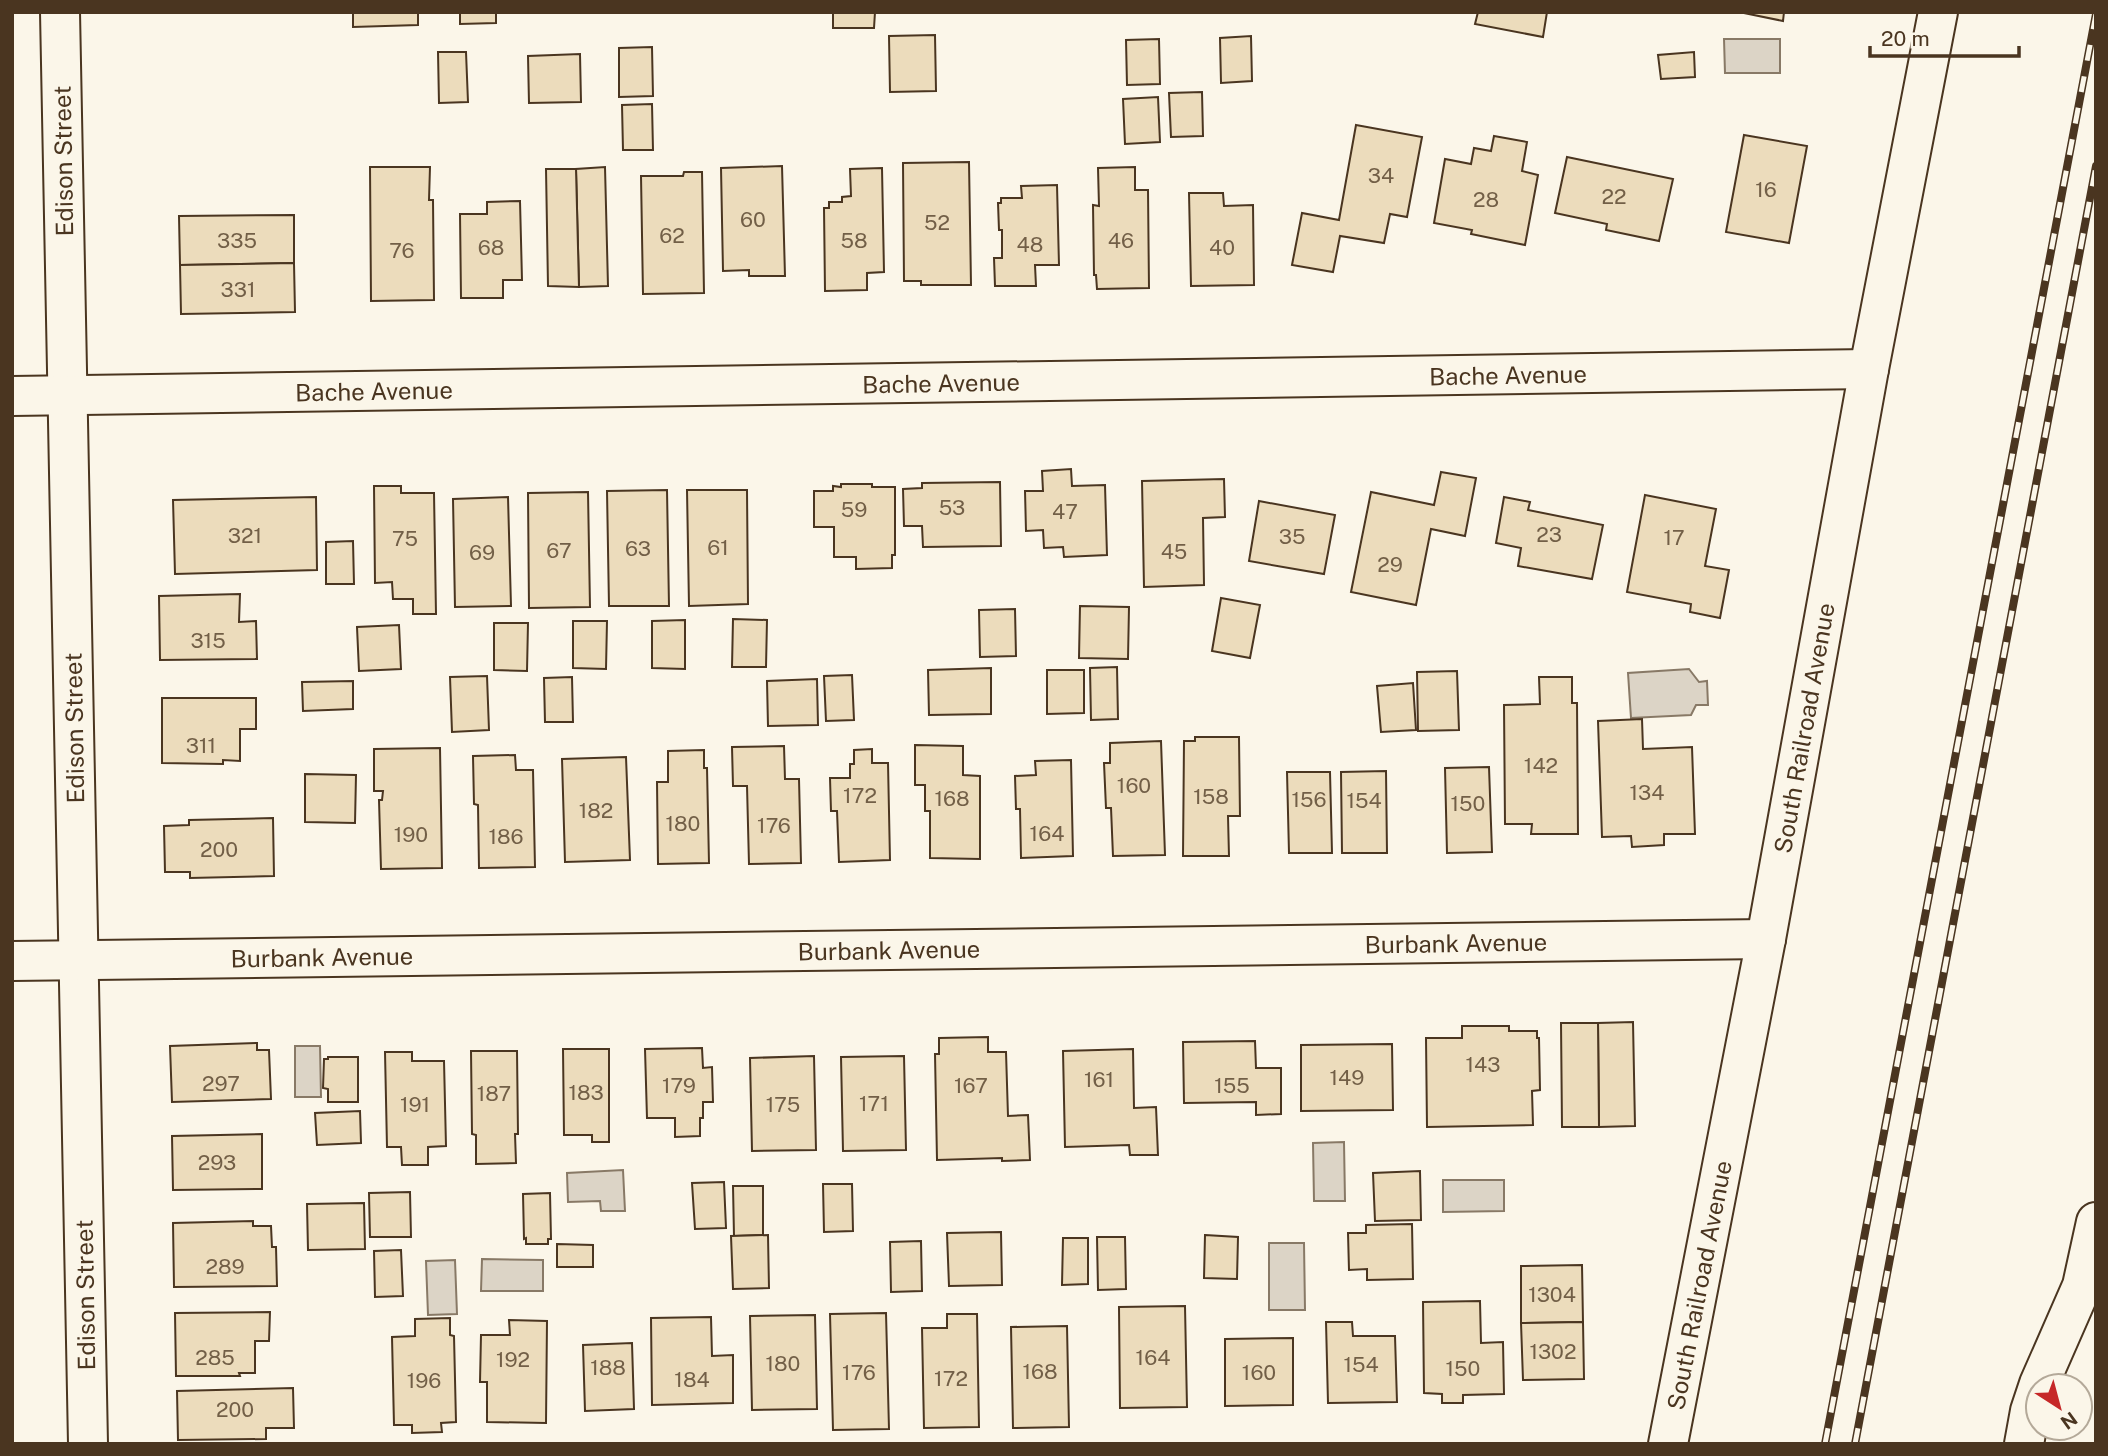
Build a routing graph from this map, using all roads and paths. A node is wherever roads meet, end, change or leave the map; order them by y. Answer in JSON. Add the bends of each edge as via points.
{"nodes":[{"id":1,"x":60,"y":12,"type":"edge"},
{"id":2,"x":1938,"y":12,"type":"edge"},
{"id":3,"x":1869,"y":369,"type":"junction"},
{"id":4,"x":68,"y":395,"type":"junction"},
{"id":5,"x":12,"y":396,"type":"edge"},
{"id":6,"x":1766,"y":939,"type":"junction"},
{"id":7,"x":78,"y":960,"type":"junction"},
{"id":8,"x":12,"y":961,"type":"edge"},
{"id":9,"x":2096,"y":1222,"type":"edge"},
{"id":10,"x":2092,"y":1263,"type":"edge"},
{"id":11,"x":88,"y":1444,"type":"edge"},
{"id":12,"x":1668,"y":1444,"type":"edge"},
{"id":13,"x":2024,"y":1444,"type":"edge"}],
"edges":[{"from":1,"to":4,"type":"street","name":"Edison Street"},
{"from":2,"to":3,"type":"street","name":"South Railroad Avenue"},
{"from":3,"to":4,"type":"street","name":"Bache Avenue"},
{"from":3,"to":6,"type":"street","name":"South Railroad Avenue"},
{"from":4,"to":5,"type":"street","name":"Bache Avenue"},
{"from":4,"to":7,"type":"street","name":"Edison Street"},
{"from":6,"to":7,"type":"street","name":"Burbank Avenue"},
{"from":6,"to":12,"type":"street","name":"South Railroad Avenue"},
{"from":7,"to":8,"type":"street","name":"Burbank Avenue"},
{"from":7,"to":11,"type":"street","name":"Edison Street"},
{"from":9,"to":10,"type":"street"},
{"from":10,"to":13,"type":"street","via":[[2039,1384]]}]}
